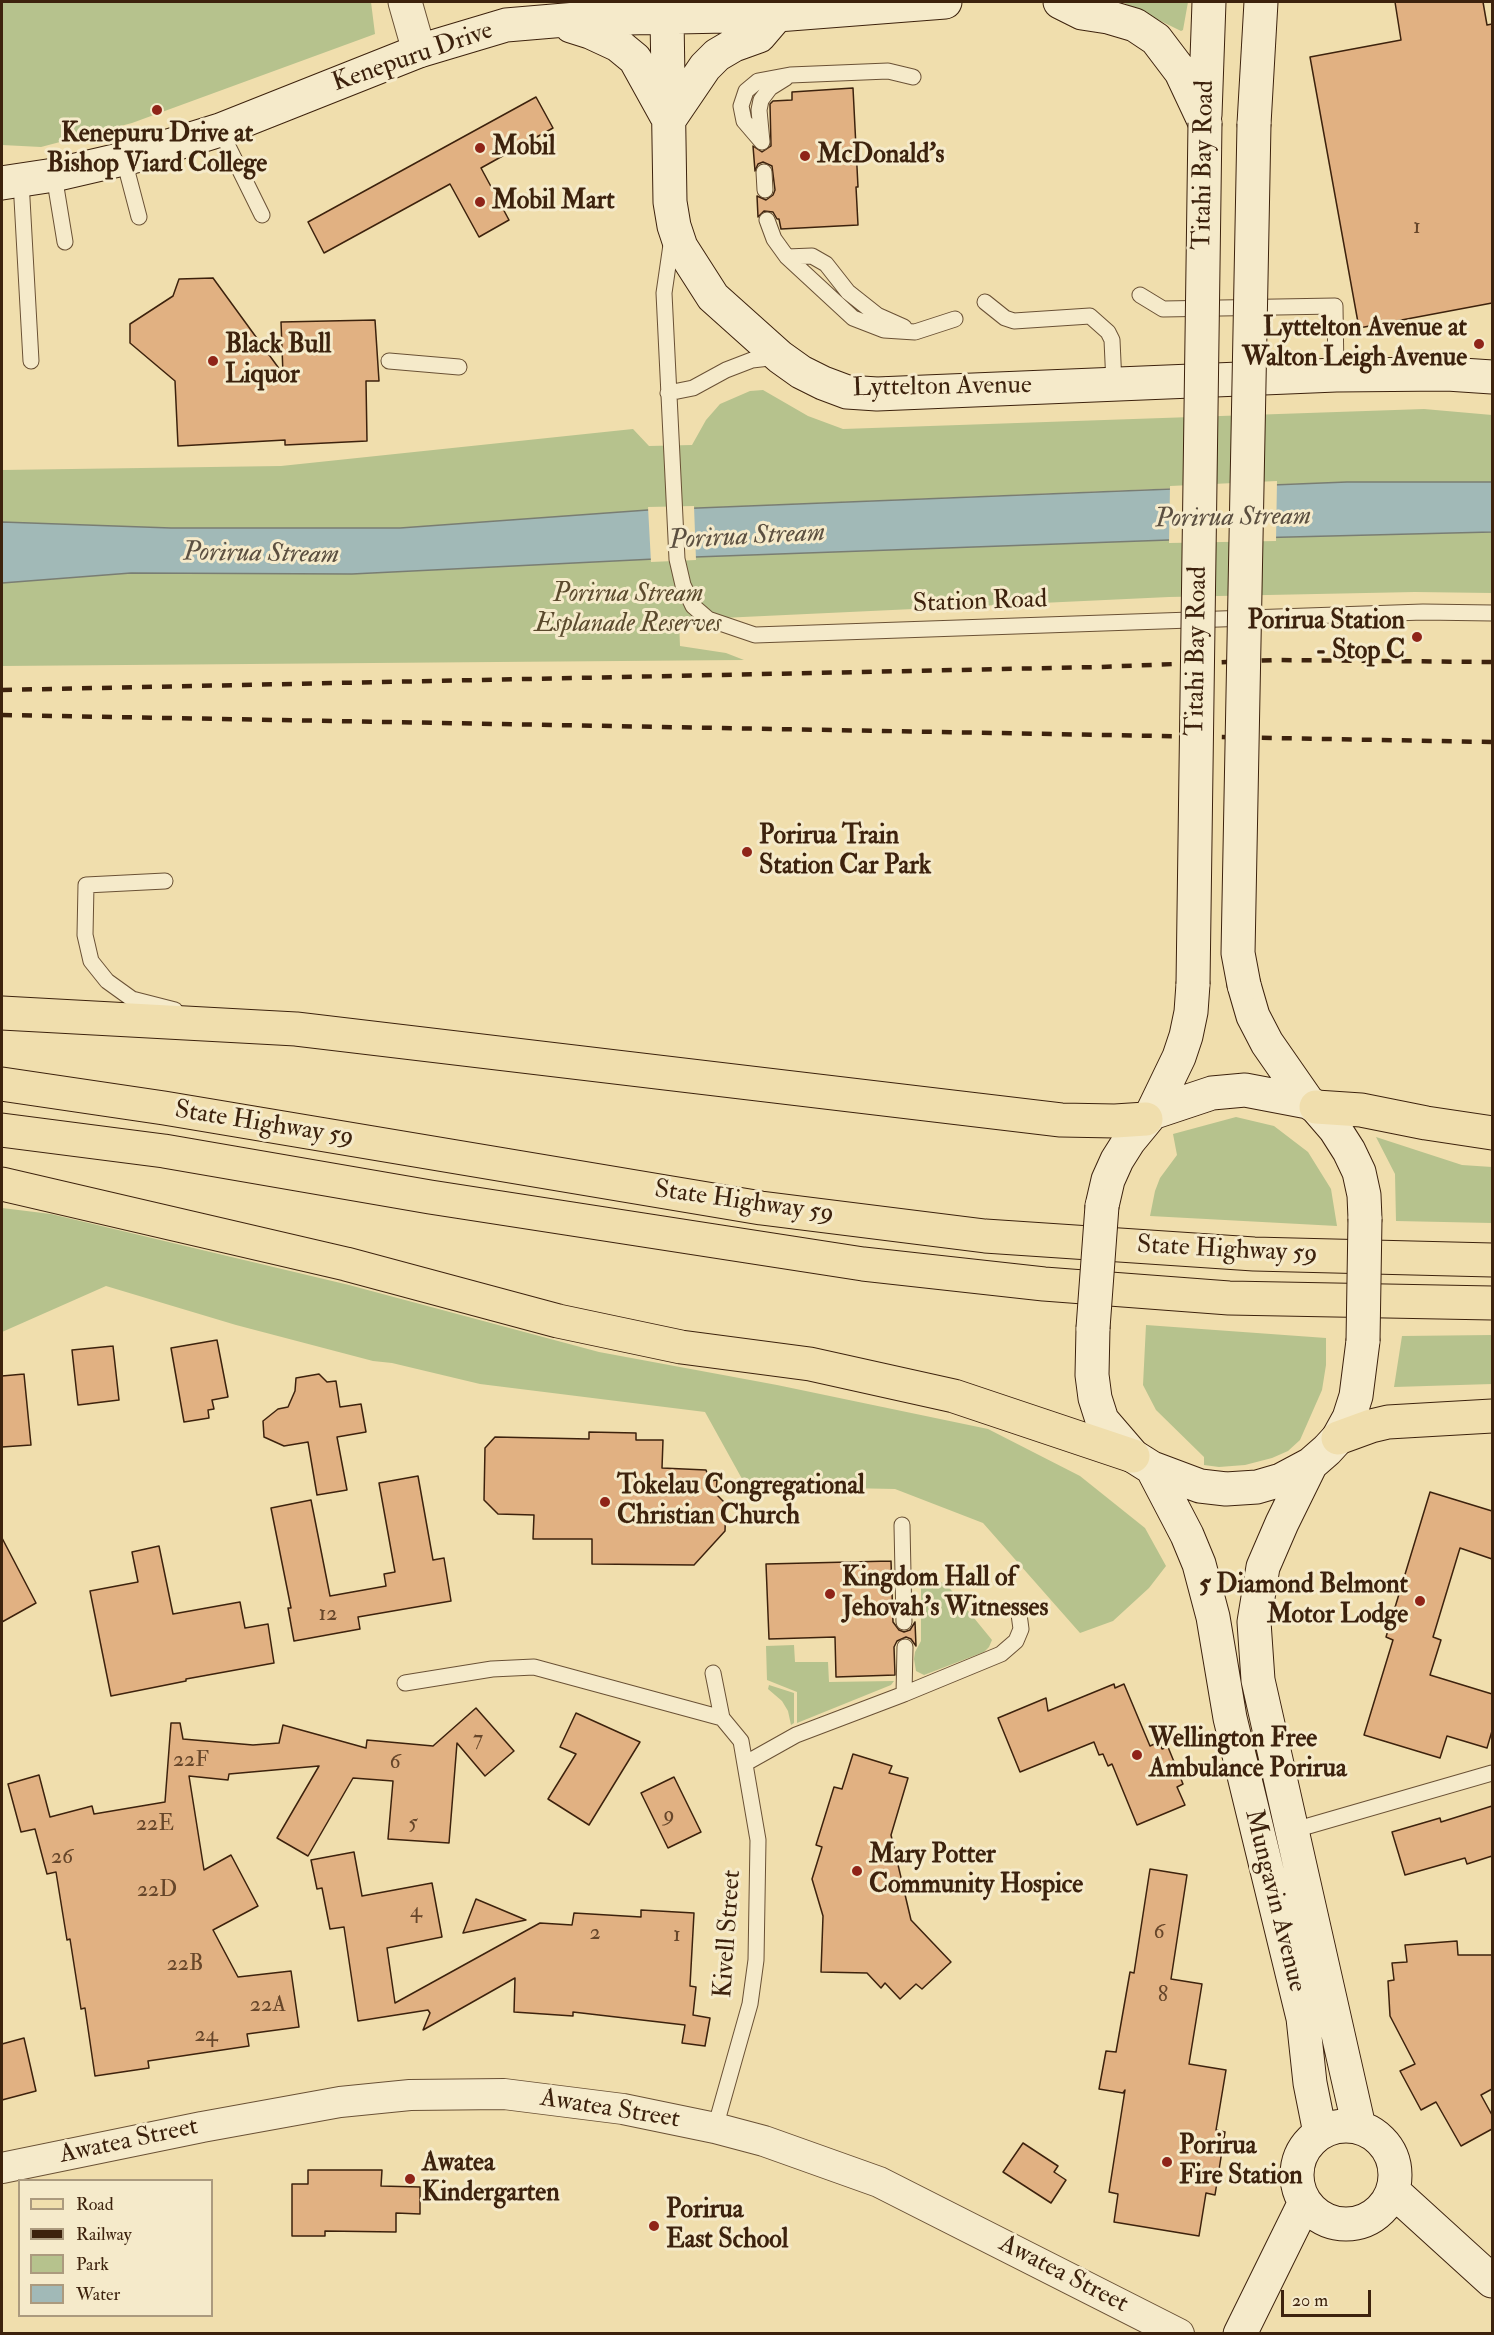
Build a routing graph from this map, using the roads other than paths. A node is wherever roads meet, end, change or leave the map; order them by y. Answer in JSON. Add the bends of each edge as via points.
{"nodes":[{"id":1,"x":405,"y":2,"type":"edge"},
{"id":2,"x":945,"y":2,"type":"edge"},
{"id":3,"x":1060,"y":2,"type":"edge"},
{"id":4,"x":1209,"y":2,"type":"edge"},
{"id":5,"x":1261,"y":2,"type":"edge"},
{"id":6,"x":667,"y":10,"type":"edge"},
{"id":7,"x":777,"y":15,"type":"junction"},
{"id":8,"x":550,"y":20,"type":"junction"},
{"id":9,"x":419,"y":51,"type":"junction"},
{"id":10,"x":912,"y":77,"type":"dead end"},
{"id":11,"x":669,"y":120,"type":"junction"},
{"id":12,"x":1205,"y":123,"type":"junction"},
{"id":13,"x":220,"y":130,"type":"junction"},
{"id":14,"x":762,"y":142,"type":"dead end"},
{"id":15,"x":124,"y":160,"type":"junction"},
{"id":16,"x":764,"y":172,"type":"dead end"},
{"id":17,"x":54,"y":175,"type":"junction"},
{"id":18,"x":11,"y":182,"type":"edge"},
{"id":19,"x":765,"y":190,"type":"dead end"},
{"id":20,"x":262,"y":215,"type":"dead end"},
{"id":21,"x":139,"y":217,"type":"dead end"},
{"id":22,"x":767,"y":220,"type":"dead end"},
{"id":23,"x":674,"y":226,"type":"junction"},
{"id":24,"x":65,"y":242,"type":"dead end"},
{"id":25,"x":787,"y":257,"type":"junction"},
{"id":26,"x":1140,"y":295,"type":"dead end"},
{"id":27,"x":986,"y":302,"type":"dead end"},
{"id":28,"x":954,"y":319,"type":"dead end"},
{"id":29,"x":915,"y":332,"type":"junction"},
{"id":30,"x":780,"y":357,"type":"junction"},
{"id":31,"x":31,"y":361,"type":"dead end"},
{"id":32,"x":389,"y":361,"type":"dead end"},
{"id":33,"x":459,"y":367,"type":"dead end"},
{"id":34,"x":1336,"y":375,"type":"junction"},
{"id":35,"x":1492,"y":377,"type":"edge"},
{"id":36,"x":1114,"y":384,"type":"junction"},
{"id":37,"x":668,"y":393,"type":"junction"},
{"id":38,"x":1492,"y":613,"type":"edge"},
{"id":39,"x":165,"y":881,"type":"dead end"},
{"id":40,"x":2,"y":1013,"type":"edge"},
{"id":41,"x":296,"y":1029,"type":"junction"},
{"id":42,"x":2,"y":1084,"type":"edge"},
{"id":43,"x":1312,"y":1105,"type":"junction"},
{"id":44,"x":1149,"y":1116,"type":"junction"},
{"id":45,"x":2,"y":1130,"type":"edge"},
{"id":46,"x":1492,"y":1133,"type":"edge"},
{"id":47,"x":2,"y":1184,"type":"edge"},
{"id":48,"x":1492,"y":1260,"type":"edge"},
{"id":49,"x":1492,"y":1304,"type":"edge"},
{"id":50,"x":1093,"y":1328,"type":"joint"},
{"id":51,"x":1492,"y":1416,"type":"edge"},
{"id":52,"x":1338,"y":1438,"type":"junction"},
{"id":53,"x":1143,"y":1462,"type":"junction"},
{"id":54,"x":1311,"y":1464,"type":"junction"},
{"id":55,"x":902,"y":1525,"type":"dead end"},
{"id":56,"x":1019,"y":1614,"type":"dead end"},
{"id":57,"x":904,"y":1622,"type":"dead end"},
{"id":58,"x":905,"y":1647,"type":"dead end"},
{"id":59,"x":713,"y":1673,"type":"dead end"},
{"id":60,"x":405,"y":1683,"type":"dead end"},
{"id":61,"x":904,"y":1694,"type":"junction"},
{"id":62,"x":722,"y":1718,"type":"junction"},
{"id":63,"x":746,"y":1763,"type":"junction"},
{"id":64,"x":1492,"y":1773,"type":"edge"},
{"id":65,"x":1291,"y":1831,"type":"junction"},
{"id":66,"x":1359,"y":2127,"type":"junction"},
{"id":67,"x":716,"y":2128,"type":"junction"},
{"id":68,"x":1320,"y":2133,"type":"junction"},
{"id":69,"x":2,"y":2168,"type":"edge"},
{"id":70,"x":1393,"y":2191,"type":"junction"},
{"id":71,"x":1304,"y":2204,"type":"junction"},
{"id":72,"x":1492,"y":2281,"type":"edge"},
{"id":73,"x":1179,"y":2334,"type":"edge"},
{"id":74,"x":1240,"y":2334,"type":"edge"}],
"edges":[{"from":1,"to":9,"type":"main road"},
{"from":2,"to":7,"type":"main road","name":"Kenepuru Drive"},
{"from":3,"to":12,"type":"main road","via":[[1082,13],[1135,25],[1156,39],[1181,72]]},
{"from":4,"to":12,"type":"main road","name":"Titahi Bay Road"},
{"from":5,"to":43,"type":"main road","name":"Titahi Bay Road","bridge":true,"via":[[1254,124],[1238,953],[1253,1016],[1267,1043]]},
{"from":6,"to":7,"type":"main road","name":"Kenepuru Drive"},
{"from":6,"to":8,"type":"main road","name":"Kenepuru Drive"},
{"from":6,"to":11,"type":"main road","name":"Lyttelton Avenue"},
{"from":7,"to":11,"type":"main road","via":[[759,36],[717,55]]},
{"from":8,"to":9,"type":"main road","name":"Kenepuru Drive","via":[[506,25]]},
{"from":8,"to":11,"type":"main road","via":[[590,32],[627,51]]},
{"from":9,"to":13,"type":"main road","name":"Kenepuru Drive"},
{"from":10,"to":14,"type":"lane","via":[[888,71],[790,75],[758,81],[746,91],[741,106],[744,120]]},
{"from":11,"to":23,"type":"main road","name":"Lyttelton Avenue"},
{"from":12,"to":44,"type":"main road","name":"Titahi Bay Road","bridge":true,"via":[[1193,984],[1191,1012],[1179,1057]]},
{"from":13,"to":15,"type":"main road","name":"Kenepuru Drive"},
{"from":13,"to":20,"type":"lane"},
{"from":15,"to":17,"type":"main road","name":"Kenepuru Drive"},
{"from":15,"to":21,"type":"lane"},
{"from":16,"to":19,"type":"lane"},
{"from":17,"to":18,"type":"main road","name":"Kenepuru Drive"},
{"from":17,"to":24,"type":"lane"},
{"from":18,"to":31,"type":"lane"},
{"from":22,"to":25,"type":"lane"},
{"from":23,"to":30,"type":"main road","name":"Lyttelton Avenue","via":[[681,247],[713,297]]},
{"from":23,"to":37,"type":"lane","name":"Station Road","via":[[664,293]]},
{"from":25,"to":29,"type":"lane","via":[[853,318],[884,330]]},
{"from":25,"to":29,"type":"lane","via":[[812,256],[826,264],[848,292],[877,315]]},
{"from":26,"to":34,"type":"lane","via":[[1163,309],[1335,306]]},
{"from":27,"to":36,"type":"lane","via":[[1014,321],[1090,316],[1112,340]]},
{"from":28,"to":29,"type":"lane"},
{"from":30,"to":36,"type":"main road","name":"Lyttelton Avenue","via":[[823,383],[861,394]]},
{"from":30,"to":37,"type":"lane","via":[[752,360],[693,388]]},
{"from":32,"to":33,"type":"lane"},
{"from":34,"to":35,"type":"main road","name":"Lyttelton Avenue"},
{"from":34,"to":36,"type":"main road","name":"Lyttelton Avenue"},
{"from":37,"to":38,"type":"lane","name":"Station Road","via":[[677,559],[683,585],[693,606],[708,619],[755,634]]},
{"from":39,"to":41,"type":"lane","via":[[86,885],[85,935],[91,961],[106,981],[132,999],[179,1011]]},
{"from":40,"to":41,"type":"main road"},
{"from":41,"to":44,"type":"main road","via":[[1061,1120],[1115,1121]]},
{"from":42,"to":48,"type":"main road","name":"State Highway 59","via":[[761,1208],[985,1236],[1254,1254]]},
{"from":43,"to":44,"type":"main road","via":[[1271,1094],[1232,1090],[1212,1093]]},
{"from":43,"to":46,"type":"main road"},
{"from":43,"to":52,"type":"main road","name":"Titahi Bay Road","bridge":true,"via":[[1349,1151],[1364,1195],[1363,1341],[1356,1396]]},
{"from":44,"to":50,"type":"main road","name":"Titahi Bay Road","bridge":true,"via":[[1117,1160],[1108,1180],[1102,1206]]},
{"from":45,"to":49,"type":"main road","name":"State Highway 59","via":[[164,1151],[453,1201],[863,1264],[1044,1284],[1229,1298]]},
{"from":47,"to":53,"type":"main road","via":[[346,1264],[558,1321],[681,1347],[810,1364],[954,1396]]},
{"from":50,"to":53,"type":"main road","name":"Mungavin Avenue","via":[[1092,1375],[1102,1420]]},
{"from":51,"to":52,"type":"main road","via":[[1388,1422]]},
{"from":52,"to":54,"type":"main road","name":"Titahi Bay Road"},
{"from":53,"to":54,"type":"main road","via":[[1200,1486],[1226,1489],[1257,1487],[1281,1480]]},
{"from":53,"to":68,"type":"main road","name":"Mungavin Avenue","via":[[1187,1535],[1213,1617],[1230,1718],[1303,2018]]},
{"from":54,"to":65,"type":"main road","name":"Mungavin Avenue","via":[[1263,1567],[1254,1622],[1258,1680]]},
{"from":55,"to":57,"type":"lane"},
{"from":56,"to":61,"type":"lane","via":[[1021,1629],[1016,1641],[1001,1654]]},
{"from":58,"to":61,"type":"lane"},
{"from":59,"to":62,"type":"lane"},
{"from":60,"to":62,"type":"lane","via":[[492,1669],[534,1668]]},
{"from":61,"to":63,"type":"lane","via":[[796,1736]]},
{"from":62,"to":63,"type":"lane","name":"Kivell Street","via":[[741,1741]]},
{"from":63,"to":67,"type":"lane","name":"Kivell Street","via":[[758,1840],[756,1960],[750,2004]]},
{"from":64,"to":65,"type":"lane"},
{"from":65,"to":66,"type":"main road","name":"Mungavin Avenue"},
{"from":66,"to":68,"type":"main road","via":[[1332,2128]]},
{"from":66,"to":70,"type":"main road","via":[[1377,2137],[1390,2152],[1395,2165]]},
{"from":67,"to":69,"type":"street","name":"Awatea Street","via":[[623,2109],[504,2094],[410,2095],[340,2102]]},
{"from":67,"to":73,"type":"street","name":"Awatea Street","via":[[879,2182]]},
{"from":68,"to":71,"type":"main road","via":[[1309,2142],[1298,2167],[1297,2181]]},
{"from":70,"to":71,"type":"main road","via":[[1375,2215],[1347,2225],[1319,2217]]},
{"from":70,"to":72,"type":"main road"},
{"from":71,"to":74,"type":"main road"}]}
